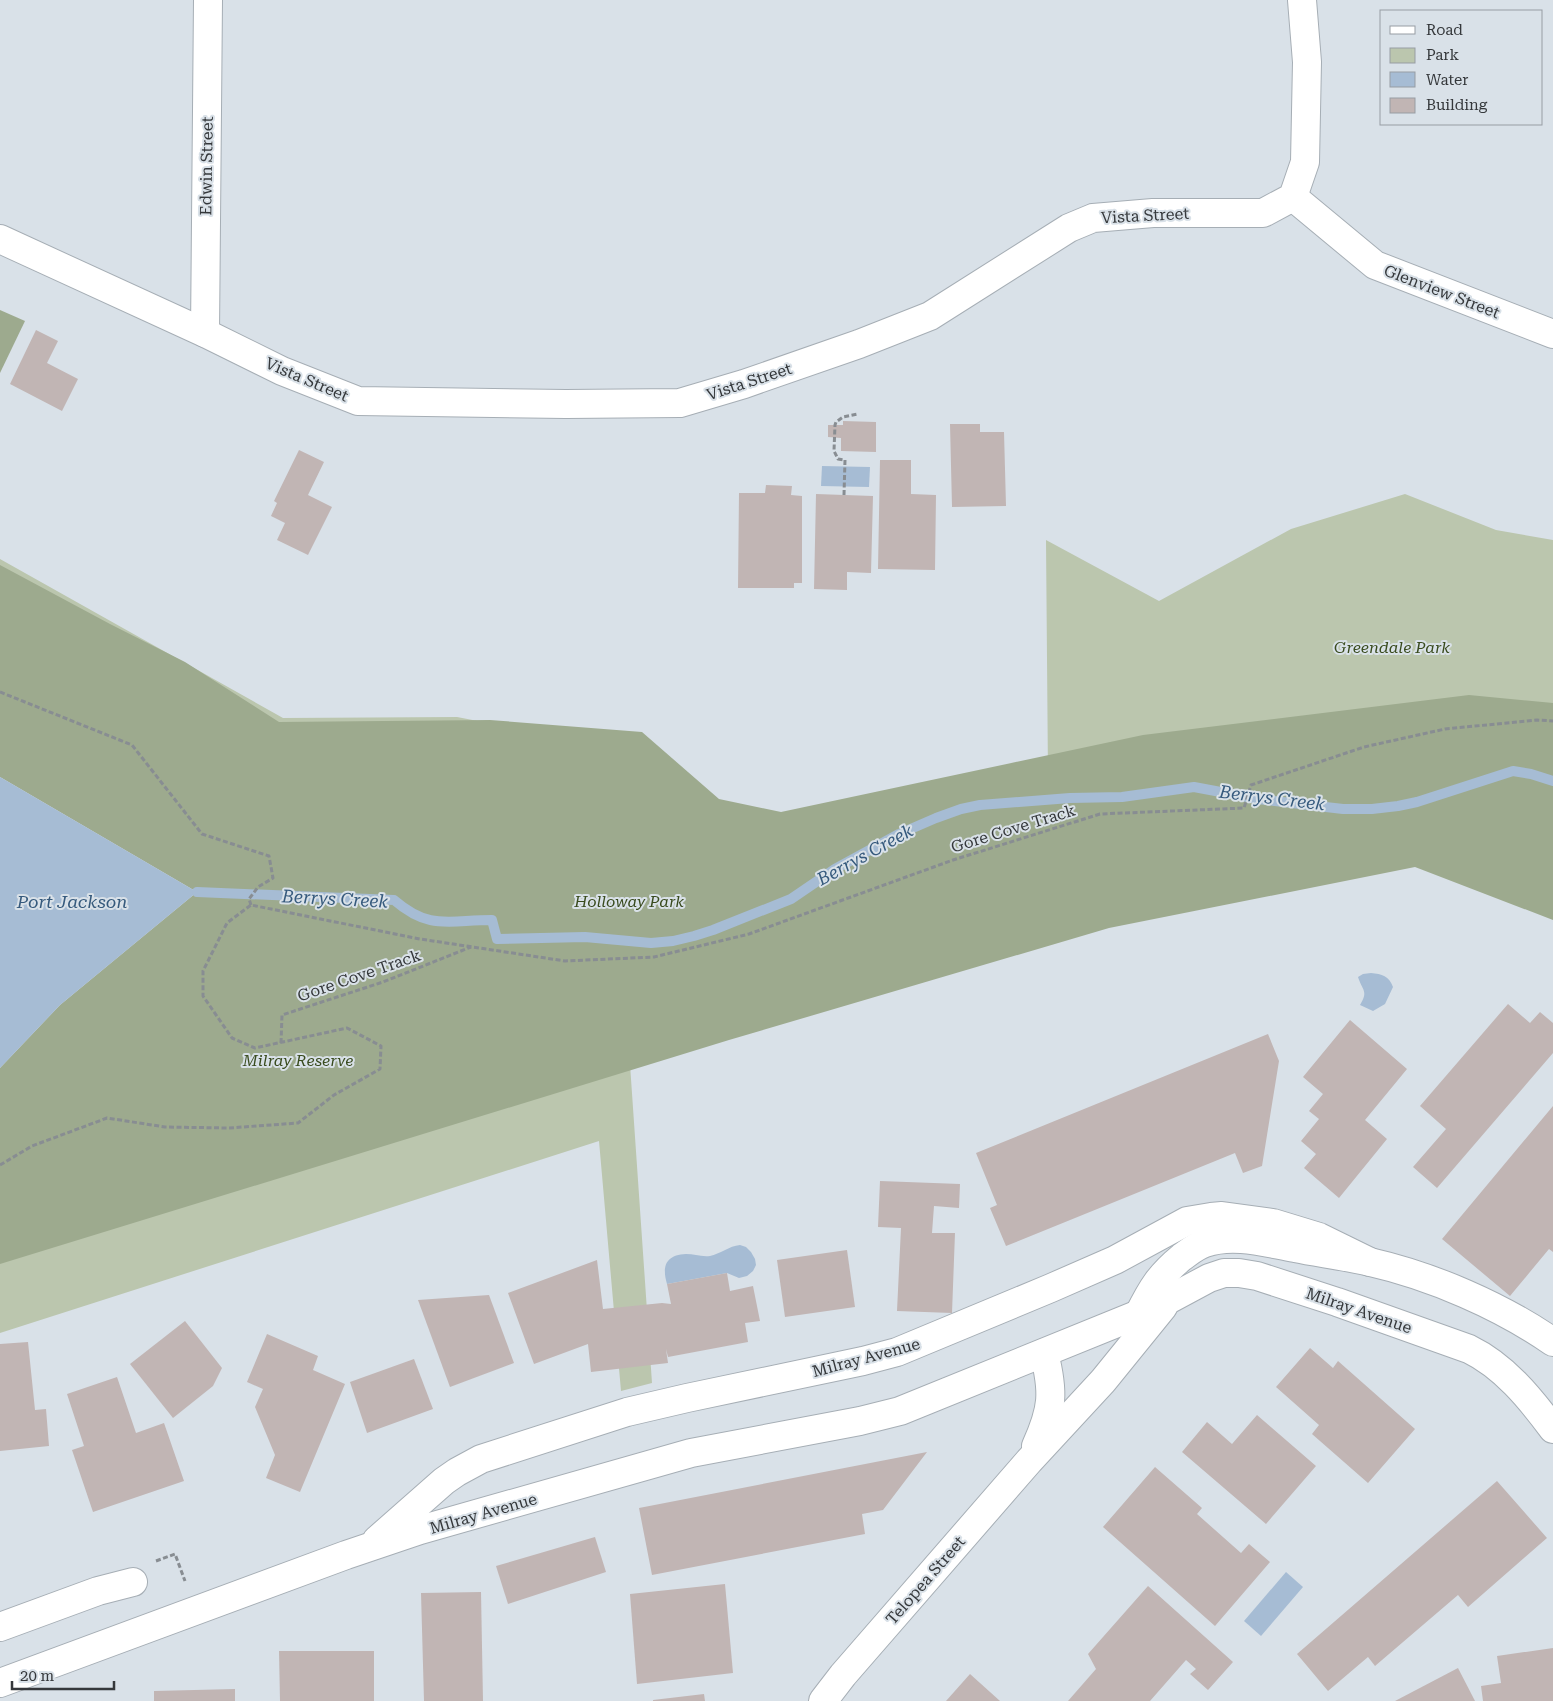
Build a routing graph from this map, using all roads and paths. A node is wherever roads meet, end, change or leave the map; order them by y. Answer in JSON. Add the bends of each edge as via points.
{"nodes":[{"id":1,"x":208,"y":0,"type":"edge"},
{"id":2,"x":1302,"y":0,"type":"edge"},
{"id":3,"x":1294,"y":197,"type":"junction"},
{"id":4,"x":0,"y":239,"type":"edge"},
{"id":5,"x":205,"y":333,"type":"junction"},
{"id":6,"x":1553,"y":334,"type":"edge"},
{"id":7,"x":858,"y":414,"type":"dead end"},
{"id":8,"x":844,"y":495,"type":"dead end"},
{"id":9,"x":0,"y":692,"type":"edge"},
{"id":10,"x":1553,"y":721,"type":"edge"},
{"id":11,"x":251,"y":905,"type":"junction"},
{"id":12,"x":471,"y":947,"type":"junction"},
{"id":13,"x":281,"y":1043,"type":"junction"},
{"id":14,"x":0,"y":1165,"type":"edge"},
{"id":15,"x":1370,"y":1262,"type":"junction"},
{"id":16,"x":1168,"y":1300,"type":"junction"},
{"id":17,"x":1139,"y":1314,"type":"junction"},
{"id":18,"x":1553,"y":1342,"type":"edge"},
{"id":19,"x":1044,"y":1353,"type":"junction"},
{"id":20,"x":1553,"y":1430,"type":"edge"},
{"id":21,"x":1029,"y":1461,"type":"junction"},
{"id":22,"x":370,"y":1546,"type":"junction"},
{"id":23,"x":140,"y":1573,"type":"joint"},
{"id":24,"x":188,"y":1590,"type":"dead end"},
{"id":25,"x":0,"y":1626,"type":"edge"},
{"id":26,"x":0,"y":1683,"type":"edge"},
{"id":27,"x":823,"y":1701,"type":"edge"}],
"edges":[{"from":1,"to":5,"type":"street","name":"Edwin Street"},
{"from":2,"to":3,"type":"street","via":[[1307,62],[1305,162]]},
{"from":3,"to":5,"type":"street","name":"Vista Street","via":[[1263,213],[1153,212],[1094,218],[1069,228],[930,316],[824,357],[680,403],[358,401],[282,371]]},
{"from":3,"to":6,"type":"street","name":"Glenview Street","via":[[1375,266]]},
{"from":4,"to":5,"type":"street","name":"Vista Street"},
{"from":7,"to":8,"type":"path","via":[[836,422],[834,451],[838,459],[845,460]]},
{"from":9,"to":11,"type":"path","via":[[132,745],[202,834],[269,856],[273,878],[258,887],[250,899]]},
{"from":10,"to":12,"type":"path","name":"Gore Cove Track","via":[[1445,729],[1364,747],[1252,785],[1244,808],[1100,814],[953,860],[749,934],[654,957],[565,961]]},
{"from":11,"to":12,"type":"path","name":"Gore Cove Track"},
{"from":11,"to":13,"type":"path","via":[[227,923],[203,971],[202,996],[232,1038],[255,1048]]},
{"from":12,"to":13,"type":"path","name":"Gore Cove Track","via":[[383,982],[282,1015]]},
{"from":13,"to":14,"type":"path","via":[[347,1028],[381,1046],[380,1069],[334,1095],[298,1123],[229,1128],[166,1127],[107,1118],[32,1146]]},
{"from":15,"to":17,"type":"street","name":"Milray Avenue","via":[[1252,1241],[1209,1242],[1188,1252],[1162,1275]]},
{"from":15,"to":18,"type":"street","name":"Milray Avenue","via":[[1442,1284],[1516,1319]]},
{"from":15,"to":22,"type":"street","name":"Milray Avenue","via":[[1319,1237],[1273,1223],[1222,1216],[1187,1221],[1115,1260],[897,1352],[627,1412],[481,1459],[444,1481]]},
{"from":16,"to":17,"type":"street","name":"Milray Avenue"},
{"from":16,"to":20,"type":"street","name":"Milray Avenue","via":[[1209,1278],[1231,1273],[1256,1276],[1337,1302],[1480,1355],[1501,1369]]},
{"from":16,"to":21,"type":"street","name":"Telopea Street","via":[[1103,1381]]},
{"from":17,"to":19,"type":"street","name":"Milray Avenue"},
{"from":19,"to":21,"type":"street","name":"Telopea Street","via":[[1050,1411]]},
{"from":19,"to":22,"type":"street","name":"Milray Avenue","via":[[900,1411],[691,1453]]},
{"from":21,"to":27,"type":"street","name":"Telopea Street","via":[[842,1675]]},
{"from":22,"to":26,"type":"street","name":"Milray Avenue"},
{"from":23,"to":24,"type":"path","via":[[175,1554]]},
{"from":23,"to":25,"type":"street"}]}
